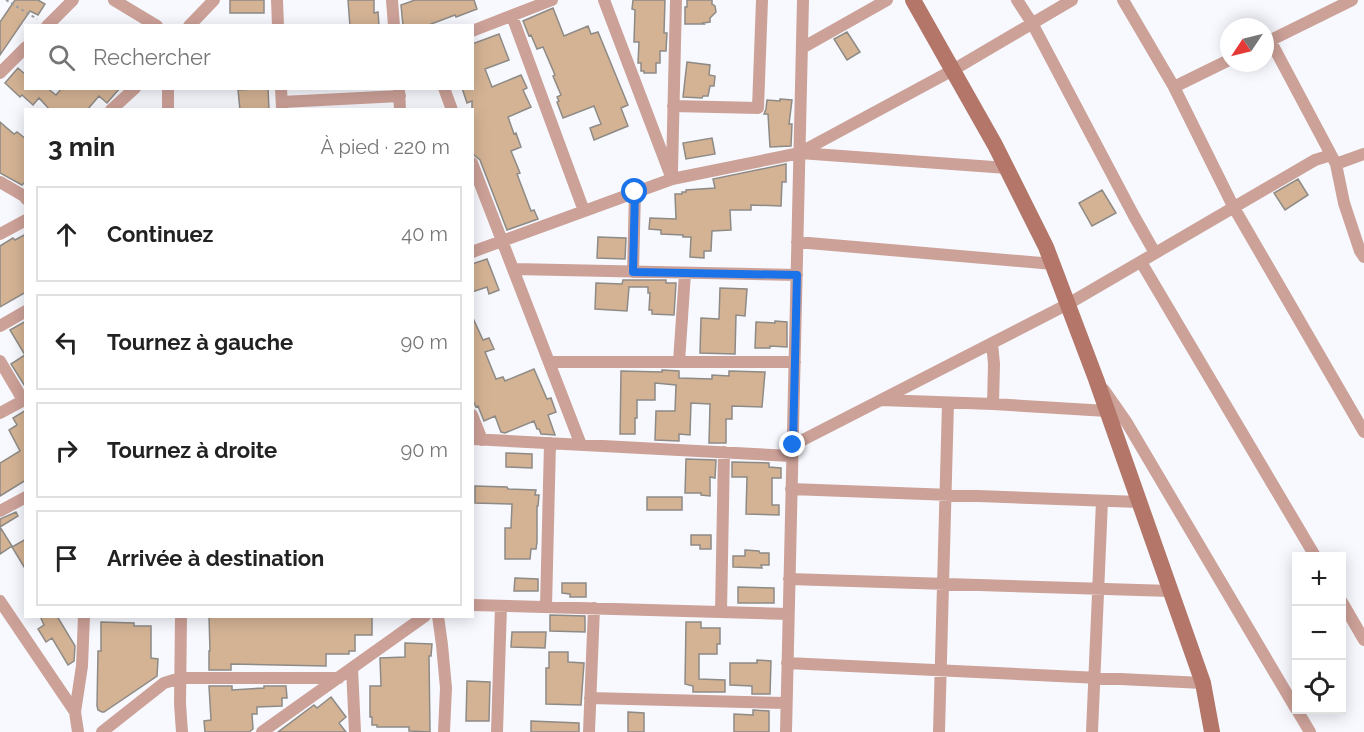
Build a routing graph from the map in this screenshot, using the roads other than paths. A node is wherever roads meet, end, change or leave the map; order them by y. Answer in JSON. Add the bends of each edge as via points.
{"nodes":[{"id":1,"x":73,"y":0,"type":"edge"},
{"id":2,"x":114,"y":0,"type":"edge"},
{"id":3,"x":214,"y":0,"type":"edge"},
{"id":4,"x":277,"y":0,"type":"edge"},
{"id":5,"x":392,"y":0,"type":"edge"},
{"id":6,"x":552,"y":0,"type":"edge"},
{"id":7,"x":604,"y":0,"type":"edge"},
{"id":8,"x":676,"y":0,"type":"edge"},
{"id":9,"x":762,"y":0,"type":"edge"},
{"id":10,"x":803,"y":0,"type":"edge"},
{"id":11,"x":887,"y":0,"type":"edge"},
{"id":12,"x":913,"y":0,"type":"edge"},
{"id":13,"x":1017,"y":0,"type":"edge"},
{"id":14,"x":1072,"y":0,"type":"edge"},
{"id":15,"x":1123,"y":0,"type":"edge"},
{"id":16,"x":1352,"y":0,"type":"edge"},
{"id":17,"x":512,"y":16,"type":"junction"},
{"id":18,"x":1032,"y":23,"type":"junction"},
{"id":19,"x":48,"y":24,"type":"edge"},
{"id":20,"x":155,"y":24,"type":"edge"},
{"id":21,"x":191,"y":24,"type":"edge"},
{"id":22,"x":278,"y":24,"type":"edge"},
{"id":23,"x":394,"y":24,"type":"edge"},
{"id":24,"x":474,"y":30,"type":"edge"},
{"id":25,"x":1274,"y":38,"type":"edge"},
{"id":26,"x":802,"y":48,"type":"junction"},
{"id":27,"x":24,"y":49,"type":"edge"},
{"id":28,"x":1274,"y":52,"type":"edge"},
{"id":29,"x":1220,"y":64,"type":"edge"},
{"id":30,"x":3,"y":65,"type":"edge"},
{"id":31,"x":953,"y":70,"type":"junction"},
{"id":32,"x":1174,"y":87,"type":"junction"},
{"id":33,"x":133,"y":90,"type":"edge"},
{"id":34,"x":168,"y":90,"type":"edge"},
{"id":35,"x":281,"y":90,"type":"edge"},
{"id":36,"x":445,"y":90,"type":"edge"},
{"id":37,"x":399,"y":92,"type":"edge"},
{"id":38,"x":282,"y":106,"type":"edge"},
{"id":39,"x":673,"y":106,"type":"junction"},
{"id":40,"x":113,"y":108,"type":"edge"},
{"id":41,"x":168,"y":108,"type":"edge"},
{"id":42,"x":400,"y":108,"type":"edge"},
{"id":43,"x":451,"y":108,"type":"edge"},
{"id":44,"x":800,"y":153,"type":"junction"},
{"id":45,"x":1364,"y":154,"type":"edge"},
{"id":46,"x":1333,"y":160,"type":"junction"},
{"id":47,"x":474,"y":168,"type":"edge"},
{"id":48,"x":1007,"y":168,"type":"junction"},
{"id":49,"x":672,"y":178,"type":"junction"},
{"id":50,"x":0,"y":182,"type":"edge"},
{"id":51,"x":635,"y":192,"type":"junction"},
{"id":52,"x":24,"y":196,"type":"edge"},
{"id":53,"x":1233,"y":206,"type":"junction"},
{"id":54,"x":585,"y":211,"type":"junction"},
{"id":55,"x":24,"y":221,"type":"edge"},
{"id":56,"x":0,"y":234,"type":"edge"},
{"id":57,"x":503,"y":241,"type":"junction"},
{"id":58,"x":797,"y":242,"type":"junction"},
{"id":59,"x":474,"y":251,"type":"edge"},
{"id":60,"x":1155,"y":254,"type":"junction"},
{"id":61,"x":1364,"y":257,"type":"edge"},
{"id":62,"x":1141,"y":262,"type":"junction"},
{"id":63,"x":1053,"y":264,"type":"junction"},
{"id":64,"x":514,"y":269,"type":"junction"},
{"id":65,"x":633,"y":272,"type":"junction"},
{"id":66,"x":685,"y":273,"type":"junction"},
{"id":67,"x":797,"y":275,"type":"junction"},
{"id":68,"x":1068,"y":304,"type":"junction"},
{"id":69,"x":24,"y":312,"type":"edge"},
{"id":70,"x":0,"y":326,"type":"edge"},
{"id":71,"x":992,"y":343,"type":"junction"},
{"id":72,"x":0,"y":361,"type":"edge"},
{"id":73,"x":549,"y":362,"type":"junction"},
{"id":74,"x":679,"y":362,"type":"junction"},
{"id":75,"x":795,"y":362,"type":"junction"},
{"id":76,"x":1096,"y":379,"type":"junction"},
{"id":77,"x":24,"y":399,"type":"edge"},
{"id":78,"x":880,"y":400,"type":"junction"},
{"id":79,"x":948,"y":404,"type":"junction"},
{"id":80,"x":993,"y":404,"type":"junction"},
{"id":81,"x":1107,"y":411,"type":"junction"},
{"id":82,"x":0,"y":412,"type":"edge"},
{"id":83,"x":1364,"y":432,"type":"edge"},
{"id":84,"x":477,"y":439,"type":"edge"},
{"id":85,"x":550,"y":443,"type":"junction"},
{"id":86,"x":582,"y":445,"type":"junction"},
{"id":87,"x":792,"y":450,"type":"junction"},
{"id":88,"x":724,"y":452,"type":"junction"},
{"id":89,"x":791,"y":489,"type":"junction"},
{"id":90,"x":945,"y":495,"type":"junction"},
{"id":91,"x":24,"y":498,"type":"edge"},
{"id":92,"x":1102,"y":501,"type":"junction"},
{"id":93,"x":1139,"y":502,"type":"junction"},
{"id":94,"x":0,"y":511,"type":"edge"},
{"id":95,"x":1313,"y":552,"type":"edge"},
{"id":96,"x":789,"y":579,"type":"junction"},
{"id":97,"x":943,"y":584,"type":"junction"},
{"id":98,"x":1098,"y":589,"type":"junction"},
{"id":99,"x":1171,"y":591,"type":"junction"},
{"id":100,"x":0,"y":601,"type":"edge"},
{"id":101,"x":474,"y":605,"type":"edge"},
{"id":102,"x":501,"y":606,"type":"junction"},
{"id":103,"x":1343,"y":606,"type":"edge"},
{"id":104,"x":546,"y":607,"type":"junction"},
{"id":105,"x":594,"y":608,"type":"junction"},
{"id":106,"x":721,"y":612,"type":"junction"},
{"id":107,"x":788,"y":614,"type":"junction"},
{"id":108,"x":84,"y":618,"type":"edge"},
{"id":109,"x":181,"y":618,"type":"edge"},
{"id":110,"x":422,"y":618,"type":"edge"},
{"id":111,"x":438,"y":618,"type":"edge"},
{"id":112,"x":1364,"y":640,"type":"edge"},
{"id":113,"x":787,"y":663,"type":"junction"},
{"id":114,"x":352,"y":668,"type":"junction"},
{"id":115,"x":940,"y":671,"type":"junction"},
{"id":116,"x":180,"y":678,"type":"junction"},
{"id":117,"x":339,"y":678,"type":"junction"},
{"id":118,"x":1094,"y":678,"type":"junction"},
{"id":119,"x":1203,"y":683,"type":"junction"},
{"id":120,"x":590,"y":698,"type":"junction"},
{"id":121,"x":1292,"y":701,"type":"edge"},
{"id":122,"x":786,"y":704,"type":"junction"},
{"id":123,"x":75,"y":712,"type":"junction"},
{"id":124,"x":1300,"y":714,"type":"edge"},
{"id":125,"x":78,"y":732,"type":"edge"},
{"id":126,"x":102,"y":732,"type":"edge"},
{"id":127,"x":182,"y":732,"type":"edge"},
{"id":128,"x":262,"y":732,"type":"edge"},
{"id":129,"x":355,"y":732,"type":"edge"},
{"id":130,"x":444,"y":732,"type":"edge"},
{"id":131,"x":497,"y":732,"type":"edge"},
{"id":132,"x":589,"y":732,"type":"edge"},
{"id":133,"x":786,"y":732,"type":"edge"},
{"id":134,"x":939,"y":732,"type":"edge"},
{"id":135,"x":1092,"y":732,"type":"edge"},
{"id":136,"x":1212,"y":732,"type":"edge"},
{"id":137,"x":1310,"y":732,"type":"edge"}],
"edges":[{"from":1,"to":19,"type":"street"},
{"from":2,"to":20,"type":"street"},
{"from":3,"to":21,"type":"street"},
{"from":4,"to":22,"type":"street"},
{"from":5,"to":23,"type":"street"},
{"from":6,"to":17,"type":"street"},
{"from":7,"to":49,"type":"street"},
{"from":8,"to":39,"type":"street"},
{"from":9,"to":39,"type":"street","via":[[758,108]]},
{"from":10,"to":26,"type":"street"},
{"from":11,"to":26,"type":"street"},
{"from":12,"to":31,"type":"street"},
{"from":13,"to":18,"type":"street"},
{"from":14,"to":18,"type":"street"},
{"from":15,"to":32,"type":"street"},
{"from":16,"to":25,"type":"street"},
{"from":17,"to":24,"type":"street"},
{"from":17,"to":54,"type":"street"},
{"from":18,"to":31,"type":"street"},
{"from":18,"to":60,"type":"street"},
{"from":26,"to":44,"type":"street"},
{"from":27,"to":30,"type":"street"},
{"from":28,"to":46,"type":"street"},
{"from":29,"to":32,"type":"street"},
{"from":31,"to":44,"type":"street"},
{"from":31,"to":48,"type":"street"},
{"from":32,"to":53,"type":"street"},
{"from":33,"to":40,"type":"street"},
{"from":34,"to":41,"type":"street"},
{"from":35,"to":38,"type":"street"},
{"from":36,"to":43,"type":"street"},
{"from":37,"to":38,"type":"street"},
{"from":37,"to":42,"type":"street"},
{"from":39,"to":49,"type":"street"},
{"from":44,"to":48,"type":"street"},
{"from":44,"to":49,"type":"street"},
{"from":44,"to":58,"type":"street"},
{"from":45,"to":46,"type":"street"},
{"from":46,"to":53,"type":"street","via":[[1314,160]]},
{"from":46,"to":61,"type":"street"},
{"from":47,"to":57,"type":"street"},
{"from":48,"to":63,"type":"street"},
{"from":49,"to":51,"type":"street"},
{"from":50,"to":52,"type":"street"},
{"from":51,"to":54,"type":"street"},
{"from":51,"to":65,"type":"street"},
{"from":53,"to":60,"type":"street"},
{"from":53,"to":83,"type":"street"},
{"from":54,"to":57,"type":"street"},
{"from":55,"to":56,"type":"street"},
{"from":57,"to":59,"type":"street"},
{"from":57,"to":64,"type":"street"},
{"from":58,"to":63,"type":"street"},
{"from":58,"to":67,"type":"street"},
{"from":60,"to":62,"type":"street"},
{"from":62,"to":68,"type":"street"},
{"from":62,"to":95,"type":"street"},
{"from":63,"to":68,"type":"street"},
{"from":64,"to":65,"type":"street"},
{"from":64,"to":73,"type":"street"},
{"from":65,"to":66,"type":"street"},
{"from":66,"to":67,"type":"street"},
{"from":66,"to":74,"type":"street"},
{"from":67,"to":75,"type":"street"},
{"from":68,"to":71,"type":"street"},
{"from":68,"to":76,"type":"street"},
{"from":69,"to":70,"type":"street"},
{"from":71,"to":78,"type":"street"},
{"from":71,"to":80,"type":"street"},
{"from":72,"to":77,"type":"street"},
{"from":73,"to":74,"type":"street"},
{"from":73,"to":86,"type":"street"},
{"from":74,"to":75,"type":"street"},
{"from":75,"to":87,"type":"street"},
{"from":76,"to":81,"type":"street"},
{"from":76,"to":121,"type":"street","via":[[1127,423]]},
{"from":77,"to":82,"type":"street"},
{"from":78,"to":79,"type":"street"},
{"from":78,"to":87,"type":"street"},
{"from":79,"to":80,"type":"street"},
{"from":79,"to":90,"type":"street"},
{"from":80,"to":81,"type":"street"},
{"from":81,"to":93,"type":"street"},
{"from":84,"to":85,"type":"street"},
{"from":85,"to":86,"type":"street"},
{"from":85,"to":104,"type":"street"},
{"from":86,"to":88,"type":"street"},
{"from":87,"to":88,"type":"street"},
{"from":87,"to":89,"type":"street"},
{"from":88,"to":106,"type":"street"},
{"from":89,"to":90,"type":"street"},
{"from":89,"to":96,"type":"street"},
{"from":90,"to":92,"type":"street"},
{"from":90,"to":97,"type":"street"},
{"from":91,"to":94,"type":"street"},
{"from":92,"to":93,"type":"street"},
{"from":92,"to":98,"type":"street"},
{"from":93,"to":99,"type":"street"},
{"from":96,"to":97,"type":"street"},
{"from":96,"to":107,"type":"street"},
{"from":97,"to":98,"type":"street"},
{"from":97,"to":115,"type":"street"},
{"from":98,"to":99,"type":"street"},
{"from":98,"to":118,"type":"street"},
{"from":99,"to":119,"type":"street"},
{"from":100,"to":123,"type":"street"},
{"from":101,"to":102,"type":"street"},
{"from":102,"to":104,"type":"street"},
{"from":102,"to":131,"type":"street"},
{"from":103,"to":112,"type":"street"},
{"from":104,"to":105,"type":"street"},
{"from":105,"to":106,"type":"street"},
{"from":105,"to":120,"type":"street"},
{"from":106,"to":107,"type":"street"},
{"from":107,"to":113,"type":"street"},
{"from":108,"to":123,"type":"street"},
{"from":109,"to":116,"type":"street"},
{"from":110,"to":114,"type":"street"},
{"from":111,"to":130,"type":"street","via":[[446,688]]},
{"from":113,"to":115,"type":"street"},
{"from":113,"to":122,"type":"street"},
{"from":114,"to":117,"type":"street"},
{"from":114,"to":129,"type":"street"},
{"from":115,"to":118,"type":"street"},
{"from":115,"to":134,"type":"street"},
{"from":116,"to":117,"type":"street"},
{"from":116,"to":126,"type":"street","via":[[164,683]]},
{"from":116,"to":127,"type":"street"},
{"from":117,"to":128,"type":"street"},
{"from":118,"to":119,"type":"street"},
{"from":118,"to":135,"type":"street"},
{"from":119,"to":136,"type":"street"},
{"from":120,"to":122,"type":"street"},
{"from":120,"to":132,"type":"street"},
{"from":122,"to":133,"type":"street"},
{"from":123,"to":125,"type":"street"},
{"from":124,"to":137,"type":"street"}]}
